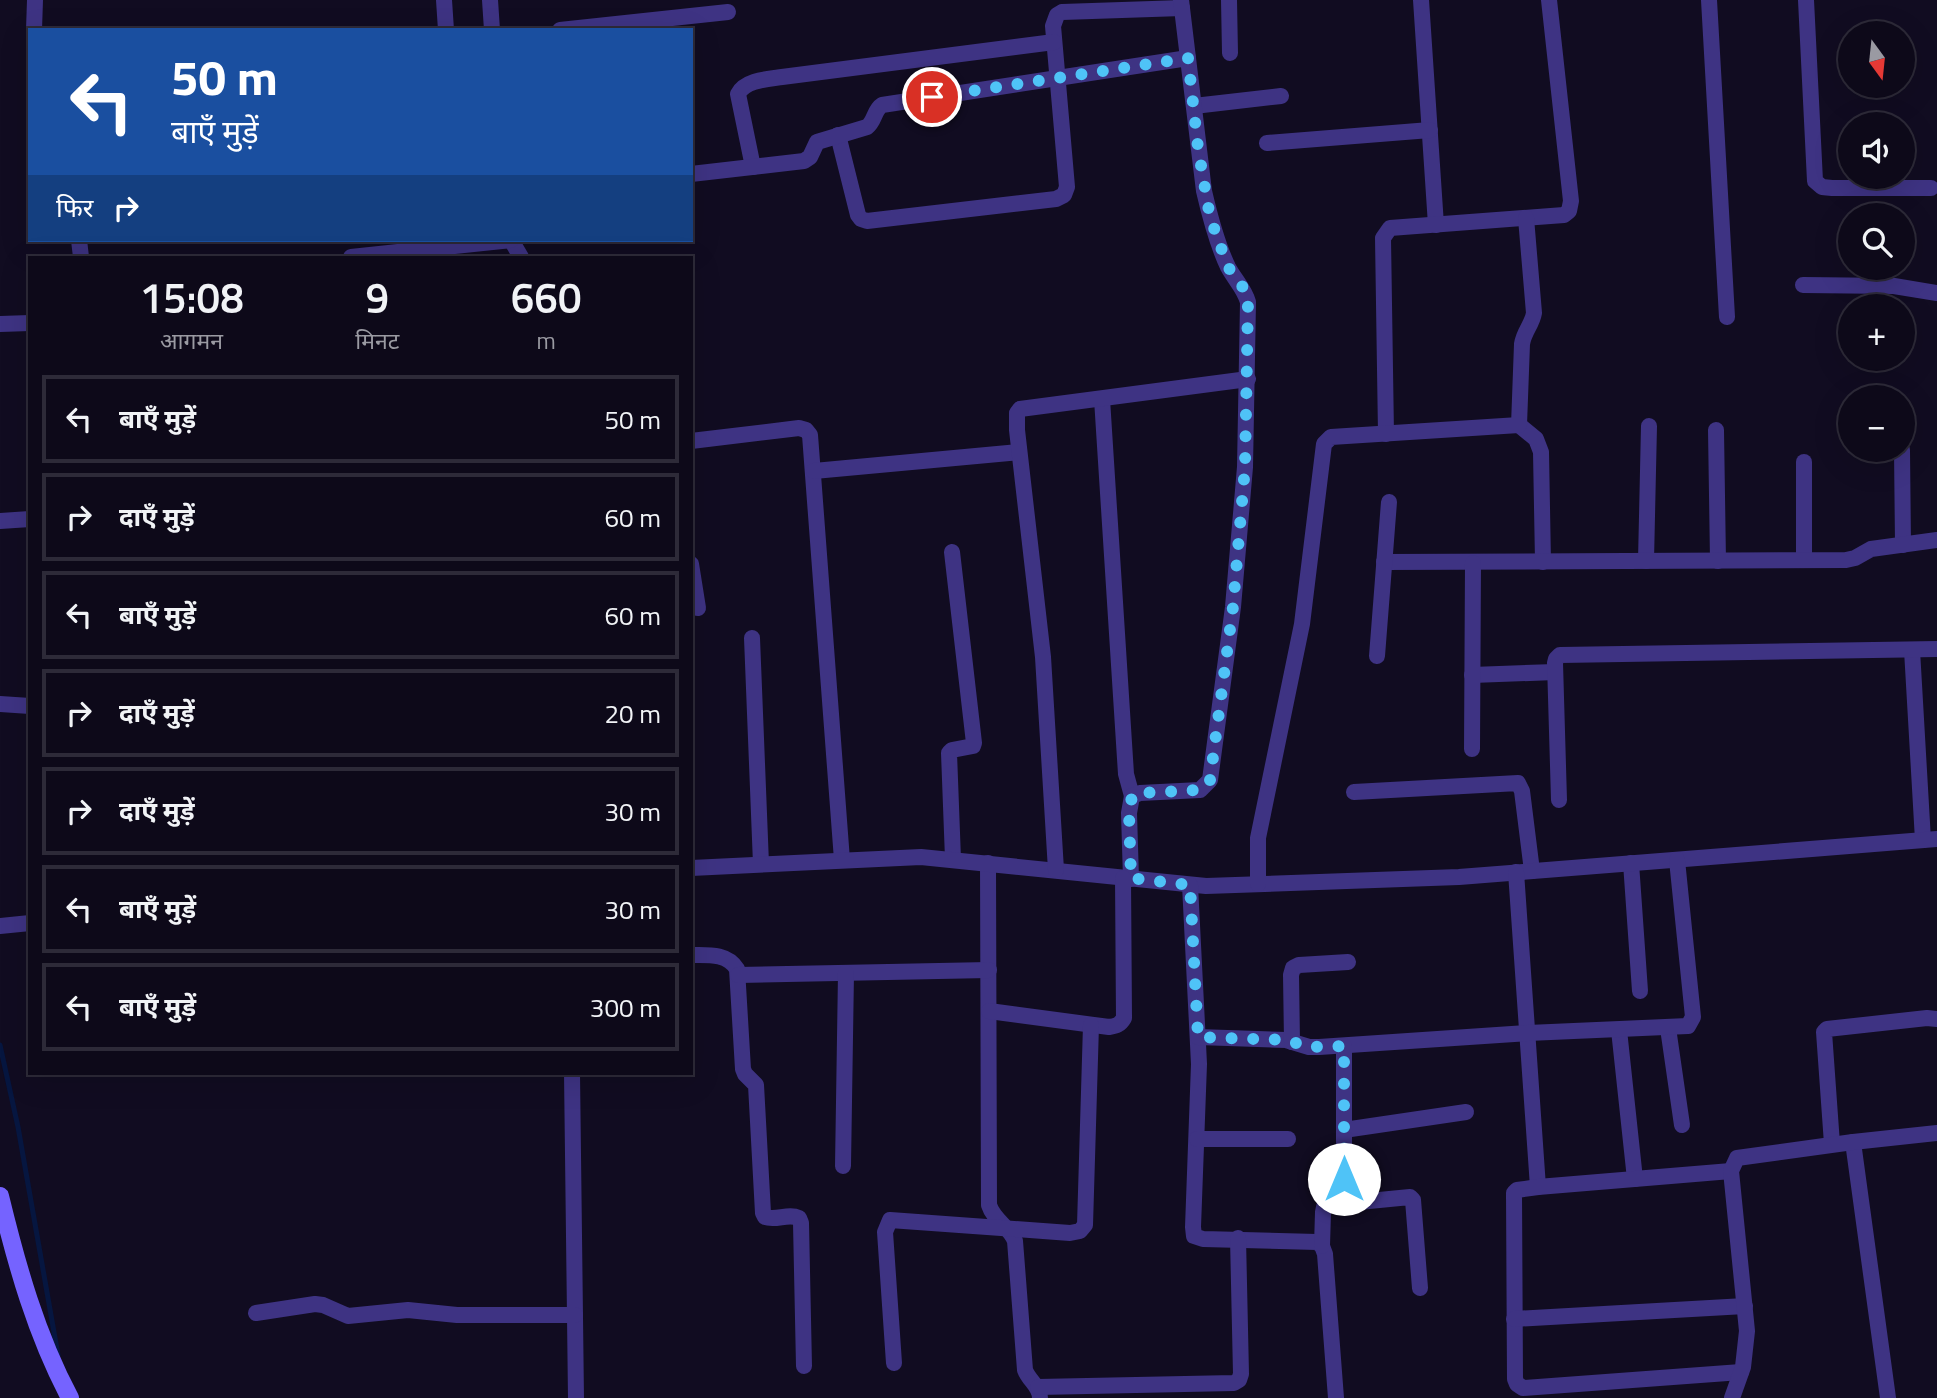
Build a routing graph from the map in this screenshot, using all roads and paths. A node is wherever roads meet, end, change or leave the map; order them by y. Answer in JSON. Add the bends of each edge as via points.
{"nodes":[{"id":1,"x":35,"y":0,"type":"edge"},
{"id":2,"x":444,"y":0,"type":"edge"},
{"id":3,"x":490,"y":0,"type":"edge"},
{"id":4,"x":1229,"y":0,"type":"edge"},
{"id":5,"x":1421,"y":0,"type":"edge"},
{"id":6,"x":1549,"y":0,"type":"edge"},
{"id":7,"x":1709,"y":0,"type":"edge"},
{"id":8,"x":1806,"y":0,"type":"edge"},
{"id":9,"x":1182,"y":4,"type":"edge"},
{"id":10,"x":728,"y":12,"type":"dead end"},
{"id":11,"x":34,"y":28,"type":"edge"},
{"id":12,"x":446,"y":28,"type":"edge"},
{"id":13,"x":492,"y":28,"type":"edge"},
{"id":14,"x":579,"y":28,"type":"edge"},
{"id":15,"x":1054,"y":42,"type":"junction"},
{"id":16,"x":1230,"y":54,"type":"dead end"},
{"id":17,"x":1188,"y":58,"type":"junction"},
{"id":18,"x":1057,"y":78,"type":"junction"},
{"id":19,"x":1281,"y":96,"type":"dead end"},
{"id":20,"x":1194,"y":106,"type":"junction"},
{"id":21,"x":1430,"y":130,"type":"junction"},
{"id":22,"x":838,"y":135,"type":"junction"},
{"id":23,"x":1267,"y":143,"type":"dead end"},
{"id":24,"x":753,"y":167,"type":"junction"},
{"id":25,"x":693,"y":174,"type":"edge"},
{"id":26,"x":1931,"y":188,"type":"dead end"},
{"id":27,"x":1526,"y":218,"type":"junction"},
{"id":28,"x":1436,"y":225,"type":"junction"},
{"id":29,"x":492,"y":242,"type":"edge"},
{"id":30,"x":360,"y":256,"type":"edge"},
{"id":31,"x":1803,"y":285,"type":"dead end"},
{"id":32,"x":1937,"y":293,"type":"edge"},
{"id":33,"x":1727,"y":317,"type":"dead end"},
{"id":34,"x":28,"y":323,"type":"edge"},
{"id":35,"x":0,"y":324,"type":"edge"},
{"id":36,"x":1248,"y":379,"type":"junction"},
{"id":37,"x":1102,"y":399,"type":"junction"},
{"id":38,"x":1519,"y":425,"type":"junction"},
{"id":39,"x":1650,"y":426,"type":"dead end"},
{"id":40,"x":1716,"y":430,"type":"dead end"},
{"id":41,"x":1386,"y":433,"type":"junction"},
{"id":42,"x":693,"y":441,"type":"edge"},
{"id":43,"x":1019,"y":452,"type":"junction"},
{"id":44,"x":1804,"y":462,"type":"dead end"},
{"id":45,"x":1902,"y":462,"type":"edge"},
{"id":46,"x":814,"y":471,"type":"junction"},
{"id":47,"x":1389,"y":502,"type":"dead end"},
{"id":48,"x":28,"y":519,"type":"edge"},
{"id":49,"x":0,"y":522,"type":"edge"},
{"id":50,"x":1937,"y":540,"type":"edge"},
{"id":51,"x":1903,"y":545,"type":"junction"},
{"id":52,"x":952,"y":552,"type":"dead end"},
{"id":53,"x":1804,"y":560,"type":"junction"},
{"id":54,"x":1646,"y":561,"type":"junction"},
{"id":55,"x":1718,"y":561,"type":"junction"},
{"id":56,"x":1384,"y":562,"type":"junction"},
{"id":57,"x":1543,"y":562,"type":"junction"},
{"id":58,"x":1473,"y":563,"type":"junction"},
{"id":59,"x":693,"y":577,"type":"edge"},
{"id":60,"x":698,"y":608,"type":"dead end"},
{"id":61,"x":752,"y":638,"type":"dead end"},
{"id":62,"x":1937,"y":649,"type":"edge"},
{"id":63,"x":1912,"y":650,"type":"junction"},
{"id":64,"x":1377,"y":656,"type":"dead end"},
{"id":65,"x":1555,"y":672,"type":"junction"},
{"id":66,"x":1472,"y":675,"type":"junction"},
{"id":67,"x":0,"y":704,"type":"edge"},
{"id":68,"x":28,"y":706,"type":"edge"},
{"id":69,"x":1472,"y":749,"type":"dead end"},
{"id":70,"x":1354,"y":792,"type":"dead end"},
{"id":71,"x":1132,"y":796,"type":"junction"},
{"id":72,"x":1559,"y":800,"type":"dead end"},
{"id":73,"x":1930,"y":840,"type":"edge"},
{"id":74,"x":953,"y":859,"type":"junction"},
{"id":75,"x":842,"y":860,"type":"junction"},
{"id":76,"x":1677,"y":860,"type":"junction"},
{"id":77,"x":988,"y":863,"type":"junction"},
{"id":78,"x":1631,"y":863,"type":"junction"},
{"id":79,"x":761,"y":864,"type":"junction"},
{"id":80,"x":693,"y":868,"type":"edge"},
{"id":81,"x":1056,"y":870,"type":"junction"},
{"id":82,"x":1524,"y":872,"type":"junction"},
{"id":83,"x":1127,"y":878,"type":"junction"},
{"id":84,"x":1258,"y":884,"type":"junction"},
{"id":85,"x":1190,"y":885,"type":"junction"},
{"id":86,"x":28,"y":923,"type":"edge"},
{"id":87,"x":0,"y":926,"type":"edge"},
{"id":88,"x":693,"y":955,"type":"edge"},
{"id":89,"x":1348,"y":961,"type":"dead end"},
{"id":90,"x":989,"y":970,"type":"junction"},
{"id":91,"x":846,"y":973,"type":"junction"},
{"id":92,"x":738,"y":975,"type":"junction"},
{"id":93,"x":1640,"y":991,"type":"dead end"},
{"id":94,"x":989,"y":1011,"type":"junction"},
{"id":95,"x":1937,"y":1019,"type":"edge"},
{"id":96,"x":1091,"y":1024,"type":"junction"},
{"id":97,"x":1668,"y":1028,"type":"junction"},
{"id":98,"x":1619,"y":1030,"type":"junction"},
{"id":99,"x":1528,"y":1033,"type":"junction"},
{"id":100,"x":1198,"y":1037,"type":"junction"},
{"id":101,"x":1292,"y":1042,"type":"junction"},
{"id":102,"x":1344,"y":1046,"type":"junction"},
{"id":103,"x":572,"y":1075,"type":"edge"},
{"id":104,"x":1466,"y":1112,"type":"dead end"},
{"id":105,"x":1682,"y":1125,"type":"dead end"},
{"id":106,"x":1344,"y":1130,"type":"junction"},
{"id":107,"x":1937,"y":1133,"type":"edge"},
{"id":108,"x":1197,"y":1139,"type":"junction"},
{"id":109,"x":1288,"y":1139,"type":"dead end"},
{"id":110,"x":1853,"y":1142,"type":"junction"},
{"id":111,"x":1832,"y":1144,"type":"junction"},
{"id":112,"x":843,"y":1166,"type":"dead end"},
{"id":113,"x":1731,"y":1171,"type":"junction"},
{"id":114,"x":1635,"y":1179,"type":"junction"},
{"id":115,"x":1538,"y":1187,"type":"junction"},
{"id":116,"x":0,"y":1196,"type":"edge"},
{"id":117,"x":1344,"y":1203,"type":"junction"},
{"id":118,"x":1007,"y":1228,"type":"junction"},
{"id":119,"x":1238,"y":1238,"type":"junction"},
{"id":120,"x":1322,"y":1246,"type":"junction"},
{"id":121,"x":1420,"y":1288,"type":"dead end"},
{"id":122,"x":1745,"y":1306,"type":"junction"},
{"id":123,"x":256,"y":1313,"type":"dead end"},
{"id":124,"x":575,"y":1315,"type":"junction"},
{"id":125,"x":1514,"y":1319,"type":"junction"},
{"id":126,"x":894,"y":1363,"type":"dead end"},
{"id":127,"x":804,"y":1366,"type":"dead end"},
{"id":128,"x":1741,"y":1372,"type":"junction"},
{"id":129,"x":1039,"y":1393,"type":"edge"},
{"id":130,"x":70,"y":1398,"type":"edge"},
{"id":131,"x":576,"y":1398,"type":"edge"},
{"id":132,"x":1336,"y":1398,"type":"edge"},
{"id":133,"x":1732,"y":1398,"type":"edge"},
{"id":134,"x":1888,"y":1398,"type":"edge"}],
"edges":[{"from":1,"to":11,"type":"street"},
{"from":2,"to":12,"type":"street"},
{"from":3,"to":13,"type":"street"},
{"from":4,"to":16,"type":"street"},
{"from":5,"to":21,"type":"street"},
{"from":6,"to":27,"type":"street","via":[[1571,201],[1564,215]]},
{"from":7,"to":33,"type":"street"},
{"from":8,"to":26,"type":"street","via":[[1815,181],[1832,188]]},
{"from":9,"to":15,"type":"street","via":[[1062,12],[1054,19]]},
{"from":9,"to":17,"type":"street"},
{"from":10,"to":14,"type":"street"},
{"from":15,"to":18,"type":"street"},
{"from":15,"to":24,"type":"street","via":[[746,84],[738,94]]},
{"from":17,"to":18,"type":"street"},
{"from":17,"to":20,"type":"street"},
{"from":18,"to":22,"type":"street","via":[[882,105],[867,127]]},
{"from":18,"to":22,"type":"street","via":[[1067,187],[1056,199],[867,221],[858,215]]},
{"from":19,"to":20,"type":"street"},
{"from":20,"to":36,"type":"street","via":[[1210,217],[1228,267],[1248,302]]},
{"from":21,"to":23,"type":"street"},
{"from":21,"to":28,"type":"street"},
{"from":22,"to":24,"type":"street","via":[[817,142],[804,161]]},
{"from":24,"to":25,"type":"street"},
{"from":27,"to":28,"type":"street"},
{"from":27,"to":38,"type":"street","via":[[1534,313],[1522,344]]},
{"from":28,"to":41,"type":"street","via":[[1390,228],[1384,238]]},
{"from":29,"to":30,"type":"street"},
{"from":31,"to":32,"type":"street","via":[[1894,286]]},
{"from":34,"to":35,"type":"street"},
{"from":36,"to":37,"type":"street"},
{"from":36,"to":71,"type":"street","via":[[1234,594],[1210,780],[1200,790]]},
{"from":37,"to":43,"type":"street","via":[[1020,410],[1016,420]]},
{"from":37,"to":71,"type":"street","via":[[1126,775]]},
{"from":38,"to":41,"type":"street"},
{"from":38,"to":57,"type":"street","via":[[1536,439],[1541,452]]},
{"from":39,"to":54,"type":"street"},
{"from":40,"to":55,"type":"street"},
{"from":41,"to":84,"type":"street","via":[[1331,437],[1324,444],[1303,624],[1258,838]]},
{"from":42,"to":46,"type":"street","via":[[799,428],[810,435]]},
{"from":43,"to":46,"type":"street"},
{"from":43,"to":81,"type":"street","via":[[1043,657]]},
{"from":44,"to":53,"type":"street"},
{"from":45,"to":51,"type":"street"},
{"from":46,"to":75,"type":"street"},
{"from":47,"to":56,"type":"street"},
{"from":48,"to":49,"type":"street"},
{"from":50,"to":51,"type":"street"},
{"from":51,"to":53,"type":"street","via":[[1871,549],[1846,560]]},
{"from":52,"to":74,"type":"street","via":[[974,743],[949,753]]},
{"from":53,"to":55,"type":"street"},
{"from":54,"to":55,"type":"street"},
{"from":54,"to":57,"type":"street"},
{"from":56,"to":58,"type":"street"},
{"from":56,"to":64,"type":"street"},
{"from":57,"to":58,"type":"street"},
{"from":58,"to":66,"type":"street"},
{"from":59,"to":60,"type":"street"},
{"from":61,"to":79,"type":"street"},
{"from":62,"to":63,"type":"street"},
{"from":63,"to":65,"type":"street","via":[[1560,655]]},
{"from":63,"to":73,"type":"street"},
{"from":65,"to":66,"type":"street"},
{"from":65,"to":72,"type":"street"},
{"from":66,"to":69,"type":"street"},
{"from":67,"to":68,"type":"street"},
{"from":70,"to":82,"type":"street","via":[[1518,783]]},
{"from":71,"to":83,"type":"street"},
{"from":73,"to":76,"type":"street"},
{"from":74,"to":75,"type":"street"},
{"from":74,"to":77,"type":"street"},
{"from":75,"to":79,"type":"street"},
{"from":76,"to":78,"type":"street"},
{"from":76,"to":97,"type":"street","via":[[1693,1017],[1688,1026]]},
{"from":77,"to":81,"type":"street"},
{"from":77,"to":90,"type":"street"},
{"from":78,"to":82,"type":"street"},
{"from":78,"to":93,"type":"street"},
{"from":79,"to":80,"type":"street"},
{"from":81,"to":83,"type":"street"},
{"from":82,"to":84,"type":"street"},
{"from":82,"to":99,"type":"street"},
{"from":83,"to":85,"type":"street"},
{"from":83,"to":96,"type":"street","via":[[1124,1018],[1116,1026]]},
{"from":84,"to":85,"type":"street"},
{"from":85,"to":100,"type":"street"},
{"from":86,"to":87,"type":"street"},
{"from":88,"to":92,"type":"street","via":[[723,957],[733,962]]},
{"from":89,"to":101,"type":"street","via":[[1293,968]]},
{"from":90,"to":91,"type":"street"},
{"from":90,"to":94,"type":"street"},
{"from":91,"to":92,"type":"street"},
{"from":91,"to":112,"type":"street"},
{"from":92,"to":127,"type":"street","via":[[743,1069],[756,1085],[763,1213],[770,1219],[795,1216],[801,1223]]},
{"from":94,"to":96,"type":"street"},
{"from":94,"to":118,"type":"street","via":[[989,1205],[996,1220]]},
{"from":95,"to":111,"type":"street","via":[[1824,1032]]},
{"from":96,"to":118,"type":"street","via":[[1085,1224],[1070,1233]]},
{"from":97,"to":98,"type":"street"},
{"from":97,"to":105,"type":"street"},
{"from":98,"to":99,"type":"street"},
{"from":98,"to":114,"type":"street"},
{"from":99,"to":102,"type":"street"},
{"from":99,"to":115,"type":"street"},
{"from":100,"to":101,"type":"street"},
{"from":100,"to":108,"type":"street"},
{"from":101,"to":102,"type":"street","via":[[1309,1047]]},
{"from":102,"to":106,"type":"street"},
{"from":103,"to":124,"type":"street"},
{"from":104,"to":106,"type":"street"},
{"from":106,"to":117,"type":"street"},
{"from":107,"to":110,"type":"street"},
{"from":108,"to":109,"type":"street"},
{"from":108,"to":119,"type":"street","via":[[1194,1236]]},
{"from":110,"to":111,"type":"street"},
{"from":110,"to":134,"type":"street"},
{"from":111,"to":113,"type":"street","via":[[1744,1155],[1737,1158]]},
{"from":113,"to":114,"type":"street"},
{"from":113,"to":122,"type":"street"},
{"from":114,"to":115,"type":"street"},
{"from":115,"to":125,"type":"street","via":[[1517,1190],[1512,1198]]},
{"from":116,"to":130,"type":"street","via":[[36,1326]]},
{"from":117,"to":120,"type":"street","via":[[1324,1207]]},
{"from":117,"to":121,"type":"street","via":[[1405,1196],[1413,1200]]},
{"from":118,"to":126,"type":"street","via":[[890,1220],[885,1232]]},
{"from":118,"to":129,"type":"street","via":[[1015,1241],[1025,1370]]},
{"from":119,"to":120,"type":"street","via":[[1317,1242]]},
{"from":119,"to":129,"type":"street","via":[[1239,1380]]},
{"from":120,"to":132,"type":"street"},
{"from":122,"to":125,"type":"street"},
{"from":122,"to":128,"type":"street","via":[[1746,1355]]},
{"from":123,"to":124,"type":"street","via":[[316,1304],[348,1316],[408,1310],[457,1315]]},
{"from":124,"to":131,"type":"street"},
{"from":125,"to":128,"type":"street","via":[[1515,1379],[1523,1388]]},
{"from":128,"to":133,"type":"street"}]}
